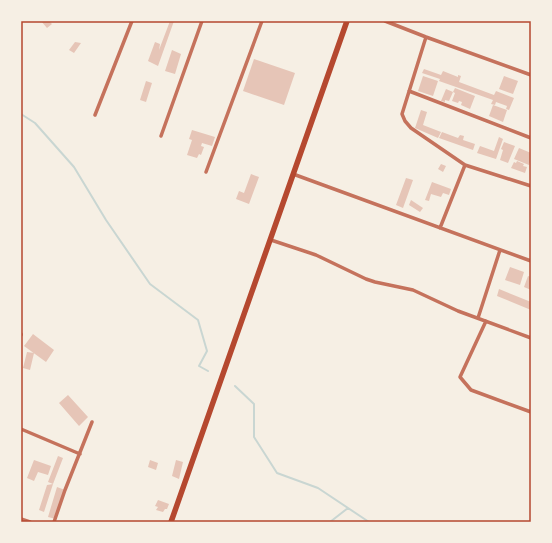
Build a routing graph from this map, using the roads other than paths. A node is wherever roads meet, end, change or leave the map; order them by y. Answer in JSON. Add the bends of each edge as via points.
{"nodes":[{"id":1,"x":132,"y":21,"type":"edge"},
{"id":2,"x":202,"y":21,"type":"edge"},
{"id":3,"x":262,"y":21,"type":"edge"},
{"id":4,"x":347,"y":21,"type":"edge"},
{"id":5,"x":385,"y":21,"type":"edge"},
{"id":6,"x":426,"y":37,"type":"junction"},
{"id":7,"x":531,"y":76,"type":"edge"},
{"id":8,"x":409,"y":91,"type":"junction"},
{"id":9,"x":95,"y":115,"type":"dead end"},
{"id":10,"x":161,"y":136,"type":"dead end"},
{"id":11,"x":531,"y":138,"type":"edge"},
{"id":12,"x":465,"y":164,"type":"junction"},
{"id":13,"x":206,"y":172,"type":"dead end"},
{"id":14,"x":293,"y":174,"type":"junction"},
{"id":15,"x":531,"y":186,"type":"edge"},
{"id":16,"x":440,"y":228,"type":"junction"},
{"id":17,"x":270,"y":240,"type":"junction"},
{"id":18,"x":500,"y":250,"type":"junction"},
{"id":19,"x":531,"y":261,"type":"edge"},
{"id":20,"x":478,"y":318,"type":"junction"},
{"id":21,"x":486,"y":321,"type":"junction"},
{"id":22,"x":531,"y":338,"type":"edge"},
{"id":23,"x":531,"y":412,"type":"edge"},
{"id":24,"x":92,"y":422,"type":"dead end"},
{"id":25,"x":21,"y":428,"type":"edge"},
{"id":26,"x":80,"y":454,"type":"junction"},
{"id":27,"x":21,"y":519,"type":"edge"},
{"id":28,"x":30,"y":522,"type":"edge"},
{"id":29,"x":54,"y":522,"type":"edge"},
{"id":30,"x":171,"y":522,"type":"edge"}],
"edges":[{"from":1,"to":9,"type":"street"},
{"from":2,"to":10,"type":"street"},
{"from":3,"to":13,"type":"street"},
{"from":4,"to":14,"type":"main road"},
{"from":5,"to":6,"type":"street"},
{"from":6,"to":7,"type":"street"},
{"from":6,"to":8,"type":"street"},
{"from":8,"to":11,"type":"street"},
{"from":8,"to":12,"type":"street","via":[[402,114],[405,121],[411,128]]},
{"from":12,"to":15,"type":"street"},
{"from":12,"to":16,"type":"street"},
{"from":14,"to":16,"type":"street"},
{"from":14,"to":17,"type":"main road"},
{"from":16,"to":18,"type":"street"},
{"from":17,"to":20,"type":"street","via":[[316,255],[366,279],[413,290]]},
{"from":17,"to":30,"type":"main road"},
{"from":18,"to":19,"type":"street"},
{"from":18,"to":20,"type":"street"},
{"from":20,"to":21,"type":"street"},
{"from":21,"to":22,"type":"street"},
{"from":21,"to":23,"type":"street","via":[[460,377],[471,390]]},
{"from":24,"to":26,"type":"street"},
{"from":25,"to":26,"type":"street"},
{"from":26,"to":29,"type":"street"},
{"from":27,"to":28,"type":"street"}]}
